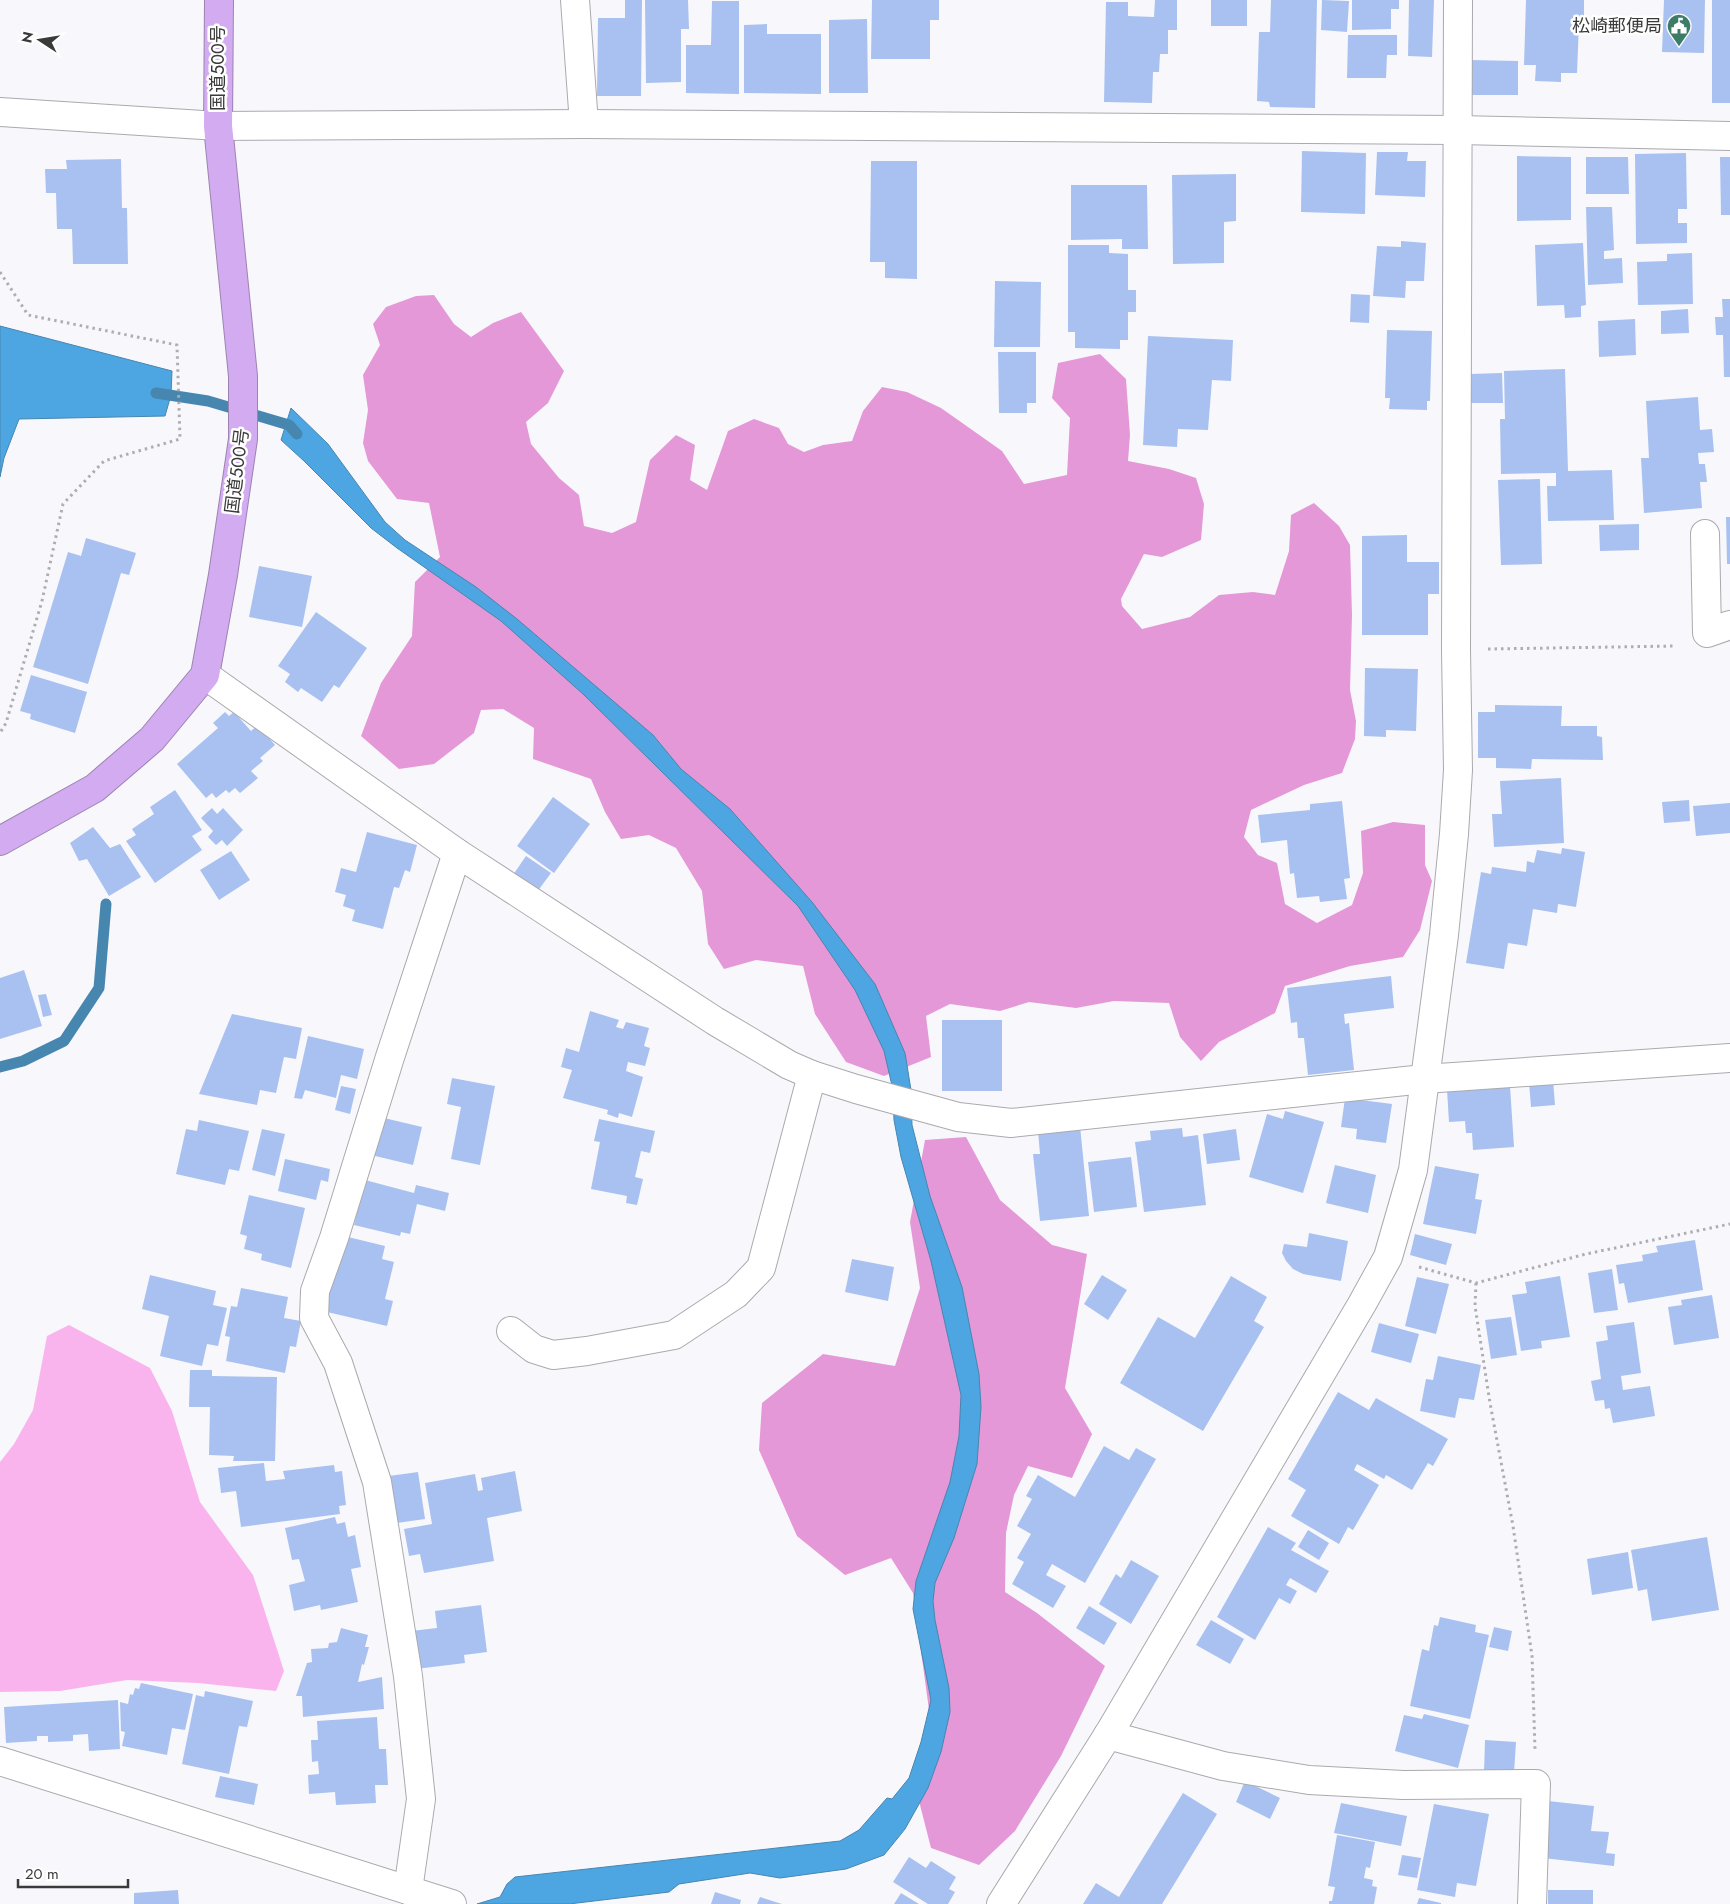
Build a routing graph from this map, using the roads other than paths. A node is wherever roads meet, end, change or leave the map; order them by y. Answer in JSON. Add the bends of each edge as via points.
{"nodes":[{"id":1,"x":219,"y":0,"type":"edge"},
{"id":2,"x":575,"y":0,"type":"edge"},
{"id":3,"x":1458,"y":0,"type":"edge"},
{"id":4,"x":0,"y":112,"type":"edge"},
{"id":5,"x":584,"y":124,"type":"junction"},
{"id":6,"x":218,"y":126,"type":"junction"},
{"id":7,"x":1458,"y":130,"type":"junction"},
{"id":8,"x":1730,"y":136,"type":"edge"},
{"id":9,"x":1705,"y":534,"type":"dead end"},
{"id":10,"x":1718,"y":629,"type":"edge"},
{"id":11,"x":205,"y":674,"type":"junction"},
{"id":12,"x":0,"y":841,"type":"edge"},
{"id":13,"x":457,"y":853,"type":"junction"},
{"id":14,"x":1730,"y":1058,"type":"edge"},
{"id":15,"x":812,"y":1075,"type":"junction"},
{"id":16,"x":1424,"y":1079,"type":"junction"},
{"id":17,"x":511,"y":1331,"type":"dead end"},
{"id":18,"x":1108,"y":1734,"type":"junction"},
{"id":19,"x":0,"y":1761,"type":"edge"},
{"id":20,"x":408,"y":1890,"type":"junction"},
{"id":21,"x":452,"y":1904,"type":"edge"},
{"id":22,"x":1001,"y":1904,"type":"edge"},
{"id":23,"x":1532,"y":1904,"type":"edge"}],
"edges":[{"from":1,"to":6,"type":"highway","name":"国道500号"},
{"from":2,"to":5,"type":"street"},
{"from":3,"to":7,"type":"street"},
{"from":4,"to":6,"type":"street"},
{"from":5,"to":6,"type":"street"},
{"from":5,"to":7,"type":"street"},
{"from":6,"to":11,"type":"highway","name":"国道500号","via":[[242,376],[243,439]]},
{"from":7,"to":8,"type":"street"},
{"from":7,"to":16,"type":"street","via":[[1458,770],[1444,935]]},
{"from":9,"to":10,"type":"street","via":[[1704,565]]},
{"from":11,"to":12,"type":"highway","name":"国道500号","via":[[152,739],[95,788]]},
{"from":11,"to":13,"type":"street"},
{"from":13,"to":15,"type":"street","via":[[715,1021]]},
{"from":13,"to":20,"type":"street","via":[[315,1291],[314,1318],[338,1364],[377,1482],[408,1676],[421,1799]]},
{"from":14,"to":16,"type":"street"},
{"from":15,"to":16,"type":"street","via":[[958,1117],[1010,1123]]},
{"from":15,"to":17,"type":"street","via":[[761,1268],[736,1294],[674,1335],[587,1351],[553,1355],[534,1349]]},
{"from":16,"to":18,"type":"street","via":[[1413,1170],[1388,1257]]},
{"from":18,"to":22,"type":"street"},
{"from":18,"to":23,"type":"street","via":[[1223,1766],[1309,1780],[1536,1784]]},
{"from":19,"to":20,"type":"street"},
{"from":20,"to":21,"type":"street"}]}
